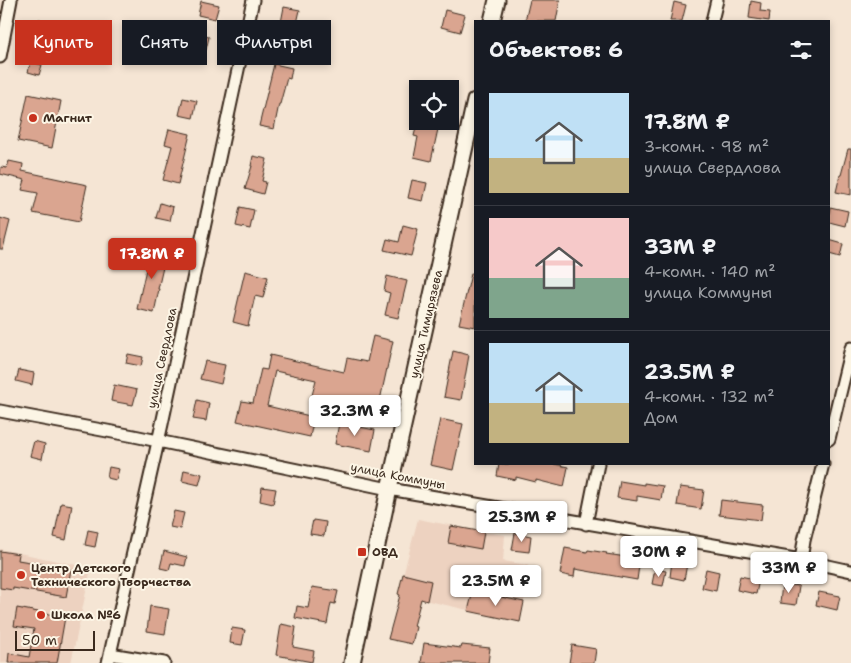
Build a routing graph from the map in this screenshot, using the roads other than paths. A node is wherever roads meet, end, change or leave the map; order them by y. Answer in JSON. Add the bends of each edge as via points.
{"nodes":[{"id":1,"x":12,"y":0,"type":"edge"},
{"id":2,"x":253,"y":0,"type":"edge"},
{"id":3,"x":497,"y":0,"type":"edge"},
{"id":4,"x":718,"y":0,"type":"edge"},
{"id":5,"x":492,"y":20,"type":"edge"},
{"id":6,"x":712,"y":20,"type":"edge"},
{"id":7,"x":0,"y":57,"type":"edge"},
{"id":8,"x":474,"y":106,"type":"edge"},
{"id":9,"x":851,"y":348,"type":"edge"},
{"id":10,"x":0,"y":411,"type":"edge"},
{"id":11,"x":830,"y":436,"type":"edge"},
{"id":12,"x":158,"y":441,"type":"junction"},
{"id":13,"x":598,"y":465,"type":"edge"},
{"id":14,"x":823,"y":465,"type":"edge"},
{"id":15,"x":389,"y":489,"type":"junction"},
{"id":16,"x":586,"y":524,"type":"junction"},
{"id":17,"x":800,"y":560,"type":"junction"},
{"id":18,"x":851,"y":571,"type":"edge"},
{"id":19,"x":109,"y":658,"type":"edge"},
{"id":20,"x":164,"y":663,"type":"edge"},
{"id":21,"x":352,"y":663,"type":"edge"}],
"edges":[{"from":1,"to":7,"type":"street"},
{"from":2,"to":12,"type":"street","name":"улица Свердлова"},
{"from":3,"to":5,"type":"main road"},
{"from":4,"to":6,"type":"street"},
{"from":8,"to":15,"type":"main road","name":"улица Тимирязева"},
{"from":9,"to":11,"type":"street"},
{"from":10,"to":12,"type":"street","name":"улица Коммуны"},
{"from":12,"to":15,"type":"street","name":"улица Коммуны"},
{"from":12,"to":19,"type":"street","name":"улица Свердлова"},
{"from":13,"to":16,"type":"street"},
{"from":14,"to":17,"type":"street"},
{"from":15,"to":16,"type":"street","name":"улица Коммуны"},
{"from":15,"to":21,"type":"main road","name":"улица Тимирязева"},
{"from":16,"to":17,"type":"street","name":"улица Коммуны"},
{"from":17,"to":18,"type":"street","name":"улица Коммуны"},
{"from":19,"to":20,"type":"street"}]}
